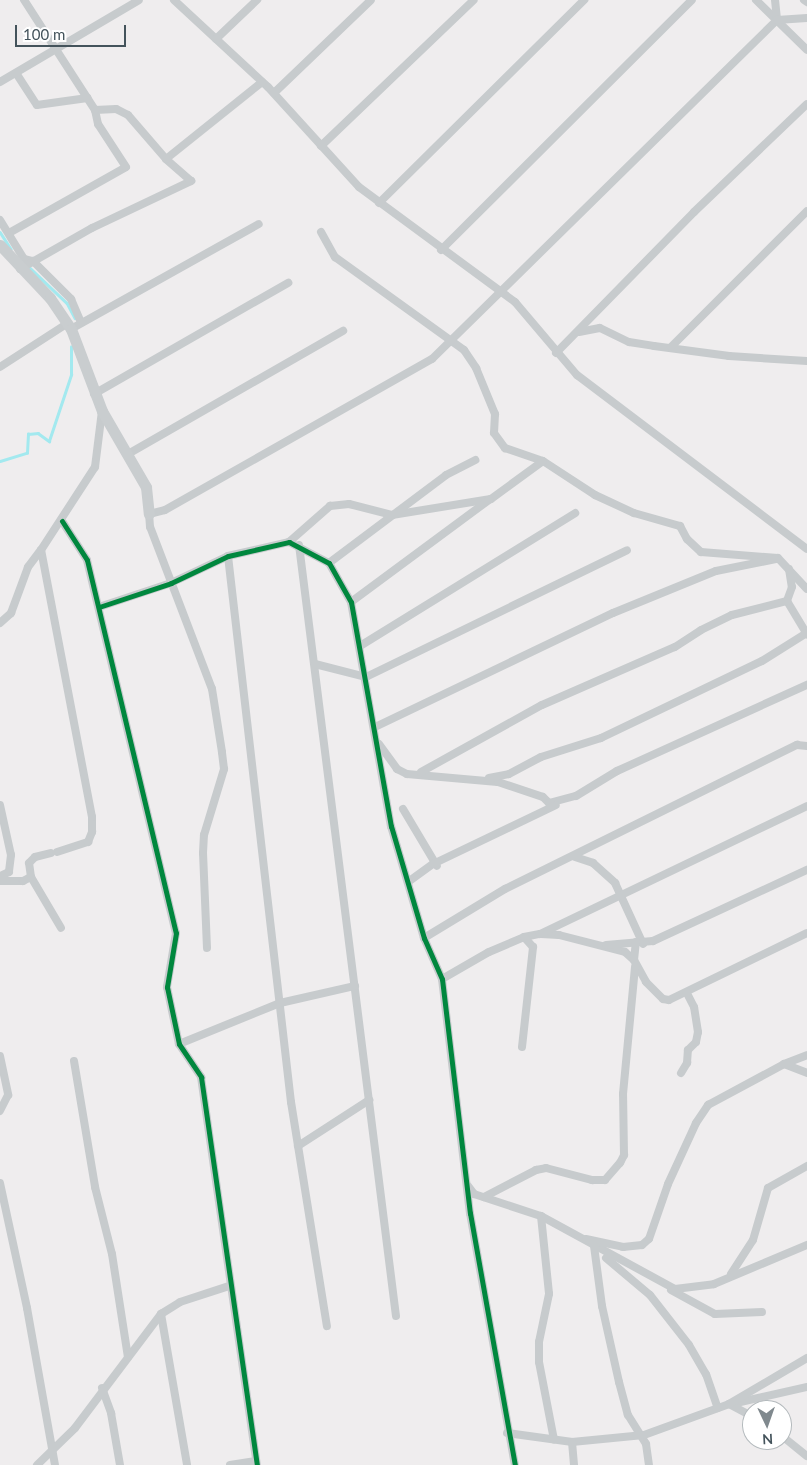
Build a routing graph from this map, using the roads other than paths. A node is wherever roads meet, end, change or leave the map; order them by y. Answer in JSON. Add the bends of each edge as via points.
{"nodes":[{"id":1,"x":24,"y":0,"type":"edge"},
{"id":2,"x":139,"y":0,"type":"edge"},
{"id":3,"x":174,"y":0,"type":"edge"},
{"id":4,"x":257,"y":0,"type":"edge"},
{"id":5,"x":371,"y":0,"type":"edge"},
{"id":6,"x":474,"y":0,"type":"edge"},
{"id":7,"x":584,"y":0,"type":"edge"},
{"id":8,"x":692,"y":0,"type":"edge"},
{"id":9,"x":756,"y":0,"type":"edge"},
{"id":10,"x":775,"y":0,"type":"edge"},
{"id":11,"x":807,"y":18,"type":"edge"},
{"id":12,"x":778,"y":20,"type":"junction"},
{"id":13,"x":216,"y":40,"type":"junction"},
{"id":14,"x":58,"y":50,"type":"junction"},
{"id":15,"x":807,"y":50,"type":"edge"},
{"id":16,"x":16,"y":73,"type":"junction"},
{"id":17,"x":0,"y":82,"type":"edge"},
{"id":18,"x":262,"y":82,"type":"junction"},
{"id":19,"x":274,"y":93,"type":"junction"},
{"id":20,"x":88,"y":98,"type":"junction"},
{"id":21,"x":807,"y":104,"type":"edge"},
{"id":22,"x":95,"y":110,"type":"junction"},
{"id":23,"x":321,"y":146,"type":"junction"},
{"id":24,"x":166,"y":159,"type":"junction"},
{"id":25,"x":379,"y":203,"type":"junction"},
{"id":26,"x":807,"y":211,"type":"edge"},
{"id":27,"x":0,"y":220,"type":"edge"},
{"id":28,"x":259,"y":224,"type":"dead end"},
{"id":29,"x":321,"y":232,"type":"dead end"},
{"id":30,"x":9,"y":233,"type":"junction"},
{"id":31,"x":0,"y":245,"type":"edge"},
{"id":32,"x":441,"y":250,"type":"junction"},
{"id":33,"x":33,"y":261,"type":"junction"},
{"id":34,"x":20,"y":269,"type":"junction"},
{"id":35,"x":288,"y":284,"type":"dead end"},
{"id":36,"x":502,"y":293,"type":"junction"},
{"id":37,"x":74,"y":325,"type":"junction"},
{"id":38,"x":343,"y":331,"type":"dead end"},
{"id":39,"x":579,"y":332,"type":"junction"},
{"id":40,"x":453,"y":342,"type":"junction"},
{"id":41,"x":671,"y":347,"type":"junction"},
{"id":42,"x":556,"y":353,"type":"junction"},
{"id":43,"x":807,"y":361,"type":"edge"},
{"id":44,"x":0,"y":367,"type":"edge"},
{"id":45,"x":94,"y":394,"type":"junction"},
{"id":46,"x":102,"y":411,"type":"junction"},
{"id":47,"x":128,"y":454,"type":"junction"},
{"id":48,"x":475,"y":460,"type":"dead end"},
{"id":49,"x":543,"y":461,"type":"junction"},
{"id":50,"x":491,"y":499,"type":"junction"},
{"id":51,"x":575,"y":513,"type":"dead end"},
{"id":52,"x":148,"y":514,"type":"junction"},
{"id":53,"x":392,"y":515,"type":"junction"},
{"id":54,"x":62,"y":521,"type":"junction"},
{"id":55,"x":289,"y":542,"type":"junction"},
{"id":56,"x":299,"y":545,"type":"junction"},
{"id":57,"x":807,"y":549,"type":"edge"},
{"id":58,"x":41,"y":550,"type":"junction"},
{"id":59,"x":627,"y":550,"type":"dead end"},
{"id":60,"x":228,"y":556,"type":"junction"},
{"id":61,"x":778,"y":558,"type":"junction"},
{"id":62,"x":330,"y":563,"type":"junction"},
{"id":63,"x":788,"y":565,"type":"junction"},
{"id":64,"x":171,"y":583,"type":"junction"},
{"id":65,"x":807,"y":589,"type":"edge"},
{"id":66,"x":787,"y":601,"type":"junction"},
{"id":67,"x":352,"y":602,"type":"junction"},
{"id":68,"x":99,"y":608,"type":"junction"},
{"id":69,"x":0,"y":623,"type":"edge"},
{"id":70,"x":806,"y":634,"type":"edge"},
{"id":71,"x":360,"y":646,"type":"junction"},
{"id":72,"x":315,"y":664,"type":"junction"},
{"id":73,"x":366,"y":677,"type":"junction"},
{"id":74,"x":807,"y":685,"type":"edge"},
{"id":75,"x":375,"y":727,"type":"junction"},
{"id":76,"x":807,"y":740,"type":"edge"},
{"id":77,"x":378,"y":743,"type":"junction"},
{"id":78,"x":797,"y":745,"type":"junction"},
{"id":79,"x":807,"y":746,"type":"edge"},
{"id":80,"x":420,"y":773,"type":"junction"},
{"id":81,"x":477,"y":778,"type":"junction"},
{"id":82,"x":564,"y":800,"type":"junction"},
{"id":83,"x":0,"y":805,"type":"edge"},
{"id":84,"x":807,"y":806,"type":"edge"},
{"id":85,"x":403,"y":809,"type":"dead end"},
{"id":86,"x":575,"y":857,"type":"junction"},
{"id":87,"x":437,"y":865,"type":"junction"},
{"id":88,"x":807,"y":870,"type":"edge"},
{"id":89,"x":0,"y":876,"type":"edge"},
{"id":90,"x":30,"y":876,"type":"junction"},
{"id":91,"x":0,"y":881,"type":"edge"},
{"id":92,"x":408,"y":882,"type":"junction"},
{"id":93,"x":622,"y":894,"type":"junction"},
{"id":94,"x":60,"y":928,"type":"dead end"},
{"id":95,"x":807,"y":933,"type":"edge"},
{"id":96,"x":540,"y":934,"type":"junction"},
{"id":97,"x":524,"y":937,"type":"junction"},
{"id":98,"x":424,"y":938,"type":"junction"},
{"id":99,"x":639,"y":943,"type":"junction"},
{"id":100,"x":596,"y":946,"type":"junction"},
{"id":101,"x":207,"y":948,"type":"dead end"},
{"id":102,"x":634,"y":963,"type":"junction"},
{"id":103,"x":442,"y":979,"type":"junction"},
{"id":104,"x":355,"y":986,"type":"junction"},
{"id":105,"x":687,"y":993,"type":"junction"},
{"id":106,"x":280,"y":1003,"type":"junction"},
{"id":107,"x":179,"y":1044,"type":"junction"},
{"id":108,"x":522,"y":1047,"type":"dead end"},
{"id":109,"x":807,"y":1055,"type":"edge"},
{"id":110,"x":0,"y":1056,"type":"edge"},
{"id":111,"x":74,"y":1061,"type":"dead end"},
{"id":112,"x":784,"y":1064,"type":"junction"},
{"id":113,"x":680,"y":1073,"type":"dead end"},
{"id":114,"x":807,"y":1073,"type":"edge"},
{"id":115,"x":369,"y":1100,"type":"junction"},
{"id":116,"x":0,"y":1111,"type":"edge"},
{"id":117,"x":298,"y":1146,"type":"junction"},
{"id":118,"x":807,"y":1166,"type":"edge"},
{"id":119,"x":0,"y":1183,"type":"edge"},
{"id":120,"x":468,"y":1186,"type":"junction"},
{"id":121,"x":484,"y":1197,"type":"junction"},
{"id":122,"x":541,"y":1216,"type":"junction"},
{"id":123,"x":579,"y":1238,"type":"junction"},
{"id":124,"x":807,"y":1244,"type":"edge"},
{"id":125,"x":594,"y":1248,"type":"junction"},
{"id":126,"x":731,"y":1274,"type":"junction"},
{"id":127,"x":229,"y":1286,"type":"junction"},
{"id":128,"x":665,"y":1286,"type":"junction"},
{"id":129,"x":762,"y":1312,"type":"dead end"},
{"id":130,"x":161,"y":1314,"type":"junction"},
{"id":131,"x":396,"y":1316,"type":"dead end"},
{"id":132,"x":327,"y":1326,"type":"dead end"},
{"id":133,"x":128,"y":1357,"type":"junction"},
{"id":134,"x":807,"y":1358,"type":"edge"},
{"id":135,"x":807,"y":1387,"type":"edge"},
{"id":136,"x":102,"y":1388,"type":"junction"},
{"id":137,"x":729,"y":1404,"type":"junction"},
{"id":138,"x":718,"y":1408,"type":"junction"},
{"id":139,"x":742,"y":1411,"type":"edge"},
{"id":140,"x":507,"y":1433,"type":"junction"},
{"id":141,"x":641,"y":1436,"type":"junction"},
{"id":142,"x":554,"y":1440,"type":"junction"},
{"id":143,"x":572,"y":1442,"type":"junction"},
{"id":144,"x":792,"y":1444,"type":"edge"},
{"id":145,"x":52,"y":1449,"type":"junction"},
{"id":146,"x":807,"y":1456,"type":"edge"},
{"id":147,"x":256,"y":1463,"type":"edge"},
{"id":148,"x":37,"y":1465,"type":"edge"},
{"id":149,"x":55,"y":1465,"type":"edge"},
{"id":150,"x":120,"y":1465,"type":"edge"},
{"id":151,"x":187,"y":1465,"type":"edge"},
{"id":152,"x":230,"y":1465,"type":"edge"},
{"id":153,"x":515,"y":1465,"type":"edge"},
{"id":154,"x":574,"y":1465,"type":"edge"},
{"id":155,"x":649,"y":1465,"type":"edge"}],
"edges":[{"from":1,"to":14,"type":"street"},
{"from":2,"to":14,"type":"street"},
{"from":3,"to":13,"type":"street"},
{"from":4,"to":13,"type":"street"},
{"from":5,"to":19,"type":"street"},
{"from":6,"to":23,"type":"street"},
{"from":7,"to":25,"type":"street"},
{"from":8,"to":32,"type":"street"},
{"from":9,"to":12,"type":"street"},
{"from":10,"to":12,"type":"street"},
{"from":11,"to":12,"type":"street"},
{"from":12,"to":15,"type":"street"},
{"from":12,"to":36,"type":"street"},
{"from":13,"to":18,"type":"street"},
{"from":14,"to":16,"type":"street"},
{"from":14,"to":20,"type":"street"},
{"from":16,"to":17,"type":"street"},
{"from":16,"to":20,"type":"street","via":[[37,105]]},
{"from":18,"to":19,"type":"street"},
{"from":18,"to":24,"type":"street"},
{"from":19,"to":23,"type":"street"},
{"from":20,"to":22,"type":"street"},
{"from":21,"to":39,"type":"street","via":[[694,212]]},
{"from":22,"to":24,"type":"street","via":[[116,109],[128,115]]},
{"from":22,"to":30,"type":"street","via":[[98,124],[126,167]]},
{"from":23,"to":25,"type":"street","via":[[359,188]]},
{"from":24,"to":33,"type":"street","via":[[191,181],[92,228]]},
{"from":25,"to":32,"type":"street"},
{"from":26,"to":41,"type":"street"},
{"from":27,"to":30,"type":"street"},
{"from":28,"to":37,"type":"street"},
{"from":29,"to":40,"type":"street","via":[[335,258]]},
{"from":30,"to":33,"type":"street","via":[[24,259]]},
{"from":31,"to":34,"type":"street"},
{"from":32,"to":36,"type":"street"},
{"from":33,"to":34,"type":"street"},
{"from":33,"to":37,"type":"street","via":[[71,299]]},
{"from":34,"to":37,"type":"street"},
{"from":35,"to":45,"type":"street"},
{"from":36,"to":40,"type":"street"},
{"from":36,"to":42,"type":"street","via":[[515,302]]},
{"from":37,"to":44,"type":"street"},
{"from":37,"to":45,"type":"street"},
{"from":38,"to":47,"type":"street"},
{"from":39,"to":41,"type":"street","via":[[600,328],[630,342]]},
{"from":39,"to":42,"type":"street"},
{"from":40,"to":49,"type":"street","via":[[476,368],[495,414],[494,434],[497,440],[505,448]]},
{"from":40,"to":52,"type":"street","via":[[432,359],[165,510]]},
{"from":41,"to":43,"type":"street","via":[[728,356]]},
{"from":42,"to":57,"type":"street","via":[[577,375]]},
{"from":45,"to":46,"type":"street"},
{"from":46,"to":47,"type":"street"},
{"from":46,"to":54,"type":"street","via":[[95,467]]},
{"from":47,"to":52,"type":"street","via":[[146,487]]},
{"from":48,"to":53,"type":"street","via":[[454,470]]},
{"from":49,"to":50,"type":"street"},
{"from":49,"to":61,"type":"street","via":[[595,495],[634,513],[680,526],[687,539],[702,552]]},
{"from":50,"to":53,"type":"street"},
{"from":50,"to":67,"type":"street"},
{"from":51,"to":71,"type":"street"},
{"from":52,"to":64,"type":"street"},
{"from":53,"to":55,"type":"street","via":[[340,503],[319,514]]},
{"from":53,"to":62,"type":"street"},
{"from":54,"to":58,"type":"street"},
{"from":54,"to":68,"type":"street","via":[[87,560]]},
{"from":55,"to":56,"type":"street"},
{"from":55,"to":60,"type":"street"},
{"from":56,"to":62,"type":"street"},
{"from":56,"to":72,"type":"street"},
{"from":58,"to":69,"type":"street","via":[[28,567],[11,613]]},
{"from":58,"to":90,"type":"street","via":[[92,817],[92,832],[88,842],[35,858],[29,863]]},
{"from":59,"to":73,"type":"street"},
{"from":60,"to":64,"type":"street"},
{"from":60,"to":106,"type":"street"},
{"from":61,"to":63,"type":"street"},
{"from":61,"to":75,"type":"street","via":[[716,571],[622,610]]},
{"from":62,"to":67,"type":"street"},
{"from":63,"to":65,"type":"street"},
{"from":63,"to":66,"type":"street","via":[[792,587]]},
{"from":64,"to":68,"type":"street"},
{"from":64,"to":101,"type":"street","via":[[212,689],[224,769],[204,835],[202,853]]},
{"from":66,"to":70,"type":"street"},
{"from":66,"to":80,"type":"street","via":[[732,615],[675,647],[542,705]]},
{"from":67,"to":71,"type":"street"},
{"from":68,"to":107,"type":"street","via":[[176,933],[167,987]]},
{"from":70,"to":81,"type":"street","via":[[762,662],[601,738],[541,757],[509,774]]},
{"from":71,"to":73,"type":"street"},
{"from":72,"to":73,"type":"street"},
{"from":72,"to":104,"type":"street"},
{"from":73,"to":75,"type":"street"},
{"from":74,"to":82,"type":"street","via":[[617,771]]},
{"from":75,"to":77,"type":"street"},
{"from":76,"to":78,"type":"street"},
{"from":77,"to":80,"type":"street","via":[[397,769],[407,774]]},
{"from":77,"to":92,"type":"street","via":[[392,826]]},
{"from":78,"to":79,"type":"street"},
{"from":78,"to":86,"type":"street"},
{"from":80,"to":81,"type":"street"},
{"from":81,"to":82,"type":"street","via":[[521,788],[544,797],[549,803]]},
{"from":82,"to":87,"type":"street"},
{"from":83,"to":89,"type":"street","via":[[11,854],[8,872]]},
{"from":84,"to":93,"type":"street"},
{"from":85,"to":87,"type":"street"},
{"from":86,"to":93,"type":"street","via":[[593,863]]},
{"from":86,"to":98,"type":"street","via":[[506,889]]},
{"from":87,"to":92,"type":"street"},
{"from":88,"to":99,"type":"street","via":[[757,891],[708,918]]},
{"from":90,"to":91,"type":"street","via":[[15,883]]},
{"from":90,"to":94,"type":"street"},
{"from":92,"to":98,"type":"street"},
{"from":93,"to":96,"type":"street"},
{"from":93,"to":99,"type":"street"},
{"from":95,"to":105,"type":"street"},
{"from":96,"to":97,"type":"street"},
{"from":96,"to":100,"type":"street","via":[[559,935]]},
{"from":97,"to":103,"type":"street","via":[[489,952]]},
{"from":97,"to":108,"type":"street","via":[[533,947]]},
{"from":98,"to":103,"type":"street"},
{"from":99,"to":100,"type":"street"},
{"from":99,"to":102,"type":"street"},
{"from":100,"to":102,"type":"street","via":[[625,952]]},
{"from":102,"to":105,"type":"street","via":[[663,999],[676,999]]},
{"from":102,"to":121,"type":"street","via":[[623,1094],[624,1155],[620,1162],[604,1180],[546,1168]]},
{"from":103,"to":120,"type":"street"},
{"from":104,"to":106,"type":"street"},
{"from":104,"to":115,"type":"street"},
{"from":105,"to":113,"type":"street","via":[[694,1007],[698,1032]]},
{"from":106,"to":107,"type":"street"},
{"from":106,"to":117,"type":"street"},
{"from":107,"to":127,"type":"street","via":[[201,1077]]},
{"from":109,"to":112,"type":"street"},
{"from":110,"to":116,"type":"street","via":[[8,1095]]},
{"from":111,"to":133,"type":"street","via":[[95,1187],[112,1254]]},
{"from":112,"to":114,"type":"street"},
{"from":112,"to":123,"type":"street","via":[[719,1098],[702,1112],[668,1184],[649,1239],[642,1245],[623,1247]]},
{"from":115,"to":117,"type":"street"},
{"from":115,"to":131,"type":"street"},
{"from":117,"to":132,"type":"street"},
{"from":118,"to":126,"type":"street","via":[[768,1188],[753,1240]]},
{"from":119,"to":145,"type":"street","via":[[27,1308]]},
{"from":120,"to":121,"type":"street","via":[[474,1194]]},
{"from":120,"to":140,"type":"street"},
{"from":121,"to":122,"type":"street"},
{"from":122,"to":123,"type":"street"},
{"from":122,"to":142,"type":"street","via":[[549,1294],[539,1342],[539,1362]]},
{"from":123,"to":125,"type":"street"},
{"from":124,"to":126,"type":"street","via":[[781,1258]]},
{"from":125,"to":128,"type":"street"},
{"from":125,"to":138,"type":"street","via":[[650,1295],[689,1344],[706,1374]]},
{"from":125,"to":141,"type":"street","via":[[602,1306],[619,1382],[628,1415]]},
{"from":126,"to":128,"type":"street","via":[[714,1284],[692,1289]]},
{"from":127,"to":130,"type":"street","via":[[180,1302]]},
{"from":127,"to":147,"type":"street"},
{"from":128,"to":129,"type":"street","via":[[715,1314]]},
{"from":130,"to":133,"type":"street"},
{"from":130,"to":151,"type":"street"},
{"from":133,"to":136,"type":"street"},
{"from":134,"to":137,"type":"street"},
{"from":135,"to":137,"type":"street"},
{"from":136,"to":145,"type":"street","via":[[75,1428]]},
{"from":136,"to":150,"type":"street","via":[[111,1413]]},
{"from":137,"to":138,"type":"street"},
{"from":137,"to":139,"type":"street"},
{"from":138,"to":141,"type":"street"},
{"from":140,"to":142,"type":"street"},
{"from":140,"to":153,"type":"street"},
{"from":141,"to":143,"type":"street"},
{"from":141,"to":155,"type":"street"},
{"from":142,"to":143,"type":"street"},
{"from":143,"to":154,"type":"street"},
{"from":144,"to":146,"type":"street"},
{"from":145,"to":148,"type":"street"},
{"from":145,"to":149,"type":"street"},
{"from":147,"to":152,"type":"street"}]}
